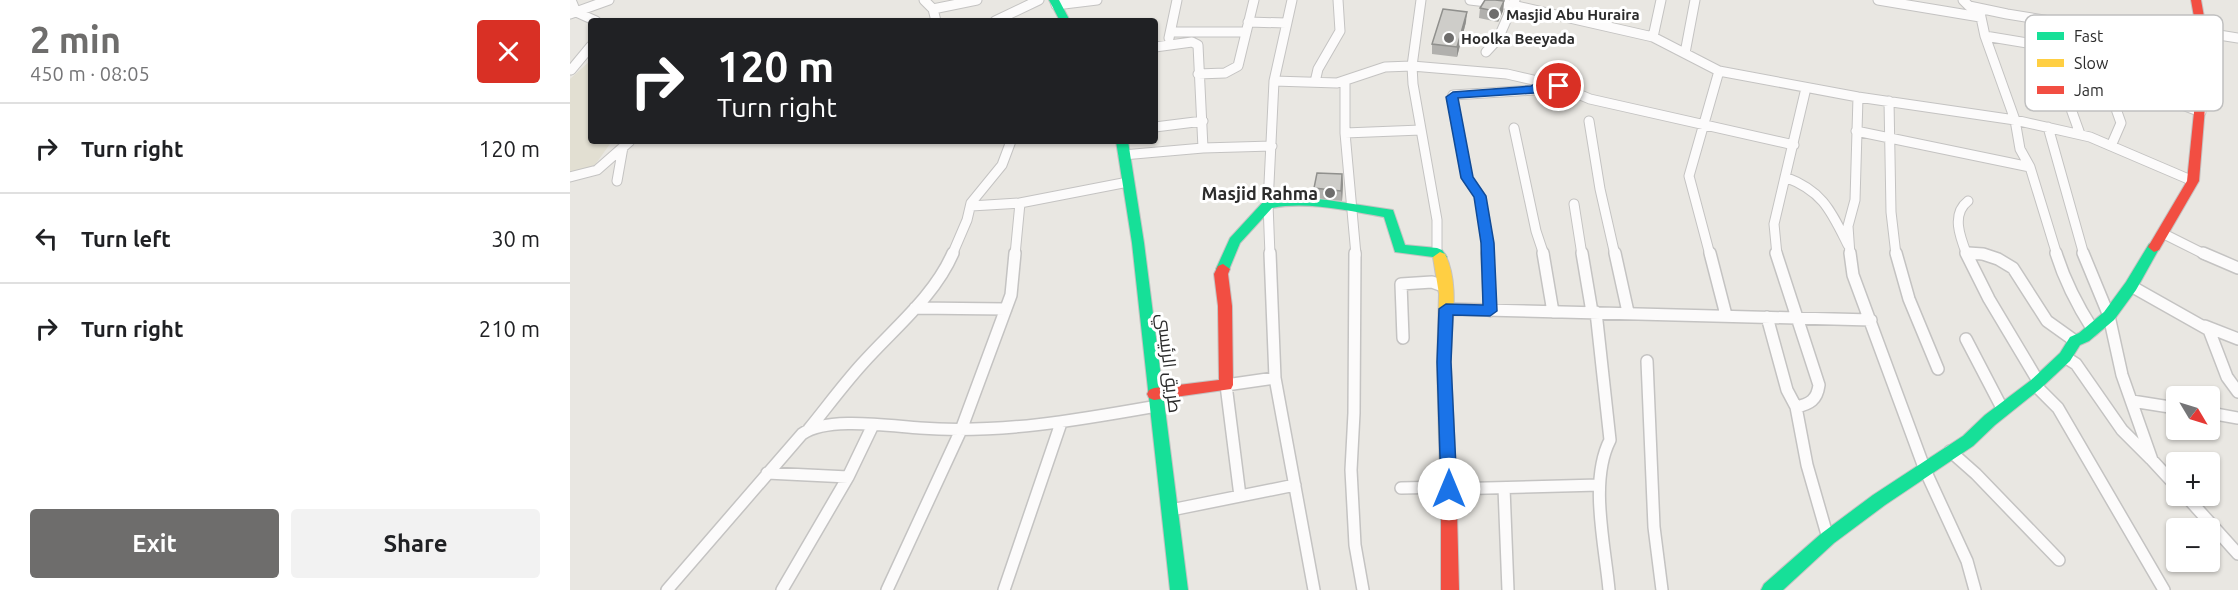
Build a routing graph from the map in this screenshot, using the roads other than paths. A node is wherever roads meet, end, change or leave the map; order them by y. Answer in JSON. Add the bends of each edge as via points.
{"nodes":[{"id":1,"x":571,"y":0,"type":"edge"},
{"id":2,"x":609,"y":0,"type":"edge"},
{"id":3,"x":924,"y":0,"type":"edge"},
{"id":4,"x":977,"y":0,"type":"edge"},
{"id":5,"x":1039,"y":0,"type":"edge"},
{"id":6,"x":1097,"y":0,"type":"edge"},
{"id":7,"x":1177,"y":0,"type":"edge"},
{"id":8,"x":1254,"y":0,"type":"edge"},
{"id":9,"x":1292,"y":0,"type":"edge"},
{"id":10,"x":1338,"y":0,"type":"edge"},
{"id":11,"x":1421,"y":0,"type":"edge"},
{"id":12,"x":1470,"y":0,"type":"edge"},
{"id":13,"x":1661,"y":0,"type":"edge"},
{"id":14,"x":1695,"y":0,"type":"edge"},
{"id":15,"x":1878,"y":0,"type":"edge"},
{"id":16,"x":1962,"y":0,"type":"edge"},
{"id":17,"x":2196,"y":0,"type":"edge"},
{"id":18,"x":1055,"y":3,"type":"edge"},
{"id":19,"x":1513,"y":3,"type":"edge"},
{"id":20,"x":933,"y":9,"type":"junction"},
{"id":21,"x":573,"y":13,"type":"edge"},
{"id":22,"x":1979,"y":13,"type":"junction"},
{"id":23,"x":2029,"y":15,"type":"edge"},
{"id":24,"x":2199,"y":15,"type":"edge"},
{"id":25,"x":588,"y":18,"type":"edge"},
{"id":26,"x":935,"y":18,"type":"edge"},
{"id":27,"x":1001,"y":18,"type":"edge"},
{"id":28,"x":1063,"y":18,"type":"edge"},
{"id":29,"x":1248,"y":22,"type":"junction"},
{"id":30,"x":1286,"y":23,"type":"junction"},
{"id":31,"x":1171,"y":32,"type":"junction"},
{"id":32,"x":1245,"y":32,"type":"junction"},
{"id":33,"x":1985,"y":36,"type":"junction"},
{"id":34,"x":2223,"y":36,"type":"edge"},
{"id":35,"x":1653,"y":38,"type":"junction"},
{"id":36,"x":2238,"y":39,"type":"edge"},
{"id":37,"x":2025,"y":42,"type":"edge"},
{"id":38,"x":1166,"y":44,"type":"junction"},
{"id":39,"x":1158,"y":45,"type":"edge"},
{"id":40,"x":588,"y":50,"type":"edge"},
{"id":41,"x":1486,"y":52,"type":"dead end"},
{"id":42,"x":1685,"y":54,"type":"junction"},
{"id":43,"x":1412,"y":66,"type":"junction"},
{"id":44,"x":571,"y":70,"type":"edge"},
{"id":45,"x":1719,"y":71,"type":"junction"},
{"id":46,"x":1198,"y":74,"type":"junction"},
{"id":47,"x":1274,"y":81,"type":"junction"},
{"id":48,"x":1345,"y":81,"type":"junction"},
{"id":49,"x":1315,"y":82,"type":"junction"},
{"id":50,"x":1545,"y":83,"type":"junction"},
{"id":51,"x":1806,"y":88,"type":"junction"},
{"id":52,"x":1858,"y":97,"type":"junction"},
{"id":53,"x":1889,"y":101,"type":"junction"},
{"id":54,"x":2072,"y":111,"type":"edge"},
{"id":55,"x":2117,"y":111,"type":"edge"},
{"id":56,"x":2200,"y":112,"type":"edge"},
{"id":57,"x":2015,"y":120,"type":"junction"},
{"id":58,"x":1203,"y":121,"type":"junction"},
{"id":59,"x":1589,"y":121,"type":"dead end"},
{"id":60,"x":1704,"y":124,"type":"junction"},
{"id":61,"x":1158,"y":127,"type":"edge"},
{"id":62,"x":2048,"y":127,"type":"junction"},
{"id":63,"x":1514,"y":128,"type":"dead end"},
{"id":64,"x":1421,"y":130,"type":"junction"},
{"id":65,"x":1856,"y":131,"type":"junction"},
{"id":66,"x":1344,"y":133,"type":"junction"},
{"id":67,"x":2080,"y":134,"type":"junction"},
{"id":68,"x":1890,"y":138,"type":"junction"},
{"id":69,"x":627,"y":144,"type":"edge"},
{"id":70,"x":1010,"y":144,"type":"edge"},
{"id":71,"x":1794,"y":145,"type":"junction"},
{"id":72,"x":1272,"y":146,"type":"junction"},
{"id":73,"x":2111,"y":146,"type":"junction"},
{"id":74,"x":1122,"y":148,"type":"edge"},
{"id":75,"x":1203,"y":148,"type":"junction"},
{"id":76,"x":2030,"y":167,"type":"junction"},
{"id":77,"x":570,"y":177,"type":"edge"},
{"id":78,"x":1785,"y":177,"type":"junction"},
{"id":79,"x":616,"y":181,"type":"dead end"},
{"id":80,"x":2193,"y":181,"type":"junction"},
{"id":81,"x":1128,"y":182,"type":"junction"},
{"id":82,"x":1968,"y":201,"type":"dead end"},
{"id":83,"x":1020,"y":203,"type":"junction"},
{"id":84,"x":1268,"y":204,"type":"junction"},
{"id":85,"x":1574,"y":204,"type":"dead end"},
{"id":86,"x":970,"y":206,"type":"junction"},
{"id":87,"x":1351,"y":207,"type":"junction"},
{"id":88,"x":2162,"y":233,"type":"junction"},
{"id":89,"x":1849,"y":248,"type":"junction"},
{"id":90,"x":1437,"y":253,"type":"junction"},
{"id":91,"x":1966,"y":253,"type":"junction"},
{"id":92,"x":2238,"y":268,"type":"edge"},
{"id":93,"x":1443,"y":286,"type":"junction"},
{"id":94,"x":2131,"y":286,"type":"junction"},
{"id":95,"x":915,"y":308,"type":"junction"},
{"id":96,"x":1006,"y":309,"type":"junction"},
{"id":97,"x":1446,"y":309,"type":"junction"},
{"id":98,"x":1490,"y":311,"type":"junction"},
{"id":99,"x":1553,"y":312,"type":"junction"},
{"id":100,"x":1594,"y":312,"type":"junction"},
{"id":101,"x":1628,"y":312,"type":"junction"},
{"id":102,"x":1726,"y":315,"type":"junction"},
{"id":103,"x":2109,"y":316,"type":"junction"},
{"id":104,"x":1767,"y":317,"type":"junction"},
{"id":105,"x":1798,"y":318,"type":"junction"},
{"id":106,"x":1871,"y":320,"type":"junction"},
{"id":107,"x":2203,"y":325,"type":"junction"},
{"id":108,"x":2093,"y":330,"type":"junction"},
{"id":109,"x":1403,"y":338,"type":"dead end"},
{"id":110,"x":1966,"y":339,"type":"dead end"},
{"id":111,"x":2238,"y":339,"type":"edge"},
{"id":112,"x":2075,"y":341,"type":"junction"},
{"id":113,"x":2065,"y":357,"type":"junction"},
{"id":114,"x":1647,"y":361,"type":"dead end"},
{"id":115,"x":1938,"y":369,"type":"dead end"},
{"id":116,"x":1275,"y":378,"type":"junction"},
{"id":117,"x":2036,"y":383,"type":"junction"},
{"id":118,"x":1226,"y":385,"type":"junction"},
{"id":119,"x":2238,"y":392,"type":"edge"},
{"id":120,"x":1156,"y":400,"type":"junction"},
{"id":121,"x":2132,"y":401,"type":"junction"},
{"id":122,"x":2166,"y":406,"type":"edge"},
{"id":123,"x":1796,"y":407,"type":"junction"},
{"id":124,"x":2003,"y":410,"type":"junction"},
{"id":125,"x":2220,"y":415,"type":"edge"},
{"id":126,"x":2238,"y":418,"type":"edge"},
{"id":127,"x":1061,"y":423,"type":"junction"},
{"id":128,"x":873,"y":425,"type":"junction"},
{"id":129,"x":809,"y":429,"type":"junction"},
{"id":130,"x":961,"y":430,"type":"junction"},
{"id":131,"x":1950,"y":452,"type":"junction"},
{"id":132,"x":2152,"y":460,"type":"junction"},
{"id":133,"x":1925,"y":470,"type":"junction"},
{"id":134,"x":767,"y":473,"type":"junction"},
{"id":135,"x":2166,"y":475,"type":"edge"},
{"id":136,"x":848,"y":477,"type":"junction"},
{"id":137,"x":1295,"y":485,"type":"junction"},
{"id":138,"x":1599,"y":485,"type":"junction"},
{"id":139,"x":1401,"y":488,"type":"dead end"},
{"id":140,"x":1449,"y":488,"type":"junction"},
{"id":141,"x":1504,"y":489,"type":"junction"},
{"id":142,"x":1240,"y":496,"type":"junction"},
{"id":143,"x":2195,"y":506,"type":"edge"},
{"id":144,"x":1171,"y":510,"type":"junction"},
{"id":145,"x":1828,"y":538,"type":"junction"},
{"id":146,"x":2238,"y":554,"type":"edge"},
{"id":147,"x":2059,"y":560,"type":"dead end"},
{"id":148,"x":667,"y":590,"type":"edge"},
{"id":149,"x":782,"y":590,"type":"edge"},
{"id":150,"x":888,"y":590,"type":"edge"},
{"id":151,"x":1004,"y":590,"type":"edge"},
{"id":152,"x":1179,"y":590,"type":"edge"},
{"id":153,"x":1314,"y":590,"type":"edge"},
{"id":154,"x":1363,"y":590,"type":"edge"},
{"id":155,"x":1450,"y":590,"type":"edge"},
{"id":156,"x":1508,"y":590,"type":"edge"},
{"id":157,"x":1609,"y":590,"type":"edge"},
{"id":158,"x":1662,"y":590,"type":"edge"},
{"id":159,"x":1770,"y":590,"type":"edge"},
{"id":160,"x":1975,"y":590,"type":"edge"},
{"id":161,"x":2164,"y":590,"type":"edge"}],
"edges":[{"from":1,"to":21,"type":"street"},
{"from":2,"to":21,"type":"street"},
{"from":3,"to":20,"type":"street"},
{"from":4,"to":20,"type":"street"},
{"from":5,"to":27,"type":"street"},
{"from":6,"to":18,"type":"street"},
{"from":7,"to":31,"type":"street"},
{"from":8,"to":29,"type":"street"},
{"from":9,"to":30,"type":"street"},
{"from":10,"to":49,"type":"street","via":[[1340,31],[1318,69]]},
{"from":11,"to":43,"type":"street"},
{"from":12,"to":19,"type":"street"},
{"from":13,"to":35,"type":"street"},
{"from":14,"to":42,"type":"street"},
{"from":15,"to":22,"type":"street"},
{"from":16,"to":22,"type":"street"},
{"from":17,"to":24,"type":"street"},
{"from":18,"to":28,"type":"street"},
{"from":19,"to":35,"type":"street"},
{"from":19,"to":41,"type":"street","via":[[1498,39]]},
{"from":20,"to":26,"type":"street"},
{"from":21,"to":25,"type":"street"},
{"from":22,"to":23,"type":"street","via":[[2006,10]]},
{"from":22,"to":33,"type":"street"},
{"from":29,"to":30,"type":"street"},
{"from":29,"to":32,"type":"street"},
{"from":30,"to":47,"type":"street"},
{"from":31,"to":32,"type":"street"},
{"from":31,"to":38,"type":"street"},
{"from":32,"to":46,"type":"street","via":[[1238,66],[1226,73]]},
{"from":33,"to":37,"type":"street"},
{"from":33,"to":57,"type":"street"},
{"from":34,"to":36,"type":"street"},
{"from":35,"to":42,"type":"street"},
{"from":38,"to":39,"type":"street"},
{"from":38,"to":46,"type":"street","via":[[1196,43]]},
{"from":40,"to":44,"type":"street"},
{"from":42,"to":45,"type":"street"},
{"from":43,"to":48,"type":"street","via":[[1385,67]]},
{"from":43,"to":50,"type":"street","via":[[1490,72]]},
{"from":43,"to":64,"type":"street"},
{"from":45,"to":51,"type":"street"},
{"from":45,"to":60,"type":"street"},
{"from":46,"to":58,"type":"street"},
{"from":47,"to":49,"type":"street"},
{"from":47,"to":72,"type":"street"},
{"from":48,"to":49,"type":"street"},
{"from":48,"to":66,"type":"street"},
{"from":50,"to":60,"type":"street","via":[[1590,99]]},
{"from":50,"to":98,"type":"street","via":[[1534,90],[1452,97],[1467,178],[1480,196]]},
{"from":51,"to":52,"type":"street"},
{"from":51,"to":71,"type":"street"},
{"from":52,"to":53,"type":"street"},
{"from":52,"to":65,"type":"street"},
{"from":53,"to":57,"type":"street"},
{"from":53,"to":68,"type":"street"},
{"from":54,"to":67,"type":"street"},
{"from":55,"to":73,"type":"street","via":[[2121,123]]},
{"from":56,"to":80,"type":"street"},
{"from":57,"to":62,"type":"street"},
{"from":57,"to":76,"type":"street","via":[[2020,149]]},
{"from":58,"to":61,"type":"street"},
{"from":58,"to":75,"type":"street"},
{"from":59,"to":101,"type":"street"},
{"from":60,"to":71,"type":"street"},
{"from":60,"to":102,"type":"street","via":[[1689,176]]},
{"from":62,"to":67,"type":"street"},
{"from":62,"to":103,"type":"street","via":[[2086,263]]},
{"from":63,"to":99,"type":"street","via":[[1542,245]]},
{"from":64,"to":66,"type":"street"},
{"from":64,"to":90,"type":"street","via":[[1437,220]]},
{"from":65,"to":68,"type":"street"},
{"from":65,"to":89,"type":"street","via":[[1855,200],[1850,207]]},
{"from":66,"to":87,"type":"street"},
{"from":67,"to":73,"type":"street"},
{"from":68,"to":76,"type":"street"},
{"from":68,"to":115,"type":"street","via":[[1894,233],[1900,273]]},
{"from":69,"to":77,"type":"street","via":[[597,170]]},
{"from":69,"to":79,"type":"street"},
{"from":70,"to":86,"type":"street","via":[[1002,165]]},
{"from":71,"to":78,"type":"street"},
{"from":72,"to":75,"type":"street"},
{"from":72,"to":84,"type":"street"},
{"from":73,"to":80,"type":"street"},
{"from":74,"to":75,"type":"street"},
{"from":74,"to":81,"type":"street","name":"طريق الرئيسي"},
{"from":76,"to":108,"type":"street","via":[[2064,279]]},
{"from":78,"to":89,"type":"street","via":[[1813,188],[1831,211]]},
{"from":78,"to":105,"type":"street","via":[[1774,224],[1775,250]]},
{"from":80,"to":88,"type":"street"},
{"from":81,"to":83,"type":"street"},
{"from":81,"to":120,"type":"street","name":"طريق الرئيسي"},
{"from":82,"to":91,"type":"street","via":[[1959,208],[1957,217]]},
{"from":83,"to":86,"type":"street"},
{"from":83,"to":96,"type":"street","via":[[1011,295]]},
{"from":84,"to":87,"type":"street"},
{"from":84,"to":116,"type":"street"},
{"from":84,"to":118,"type":"street","via":[[1235,241],[1221,274]]},
{"from":85,"to":100,"type":"street"},
{"from":86,"to":95,"type":"street","via":[[952,258]]},
{"from":87,"to":90,"type":"street","via":[[1389,213],[1400,249]]},
{"from":87,"to":154,"type":"street","via":[[1356,260],[1351,470],[1354,544]]},
{"from":88,"to":92,"type":"street"},
{"from":88,"to":94,"type":"street"},
{"from":89,"to":106,"type":"street","via":[[1853,275]]},
{"from":90,"to":93,"type":"street","via":[[1442,260]]},
{"from":91,"to":112,"type":"street","via":[[1983,254],[2013,268],[2047,321]]},
{"from":91,"to":117,"type":"street"},
{"from":93,"to":97,"type":"street"},
{"from":93,"to":109,"type":"street","via":[[1432,282],[1401,284]]},
{"from":94,"to":103,"type":"street"},
{"from":94,"to":107,"type":"street"},
{"from":95,"to":96,"type":"street"},
{"from":95,"to":129,"type":"street","via":[[861,365]]},
{"from":96,"to":130,"type":"street"},
{"from":97,"to":98,"type":"street"},
{"from":97,"to":140,"type":"street"},
{"from":98,"to":99,"type":"street"},
{"from":99,"to":100,"type":"street"},
{"from":100,"to":101,"type":"street"},
{"from":100,"to":138,"type":"street","via":[[1610,440]]},
{"from":101,"to":102,"type":"street"},
{"from":102,"to":104,"type":"street"},
{"from":103,"to":108,"type":"street"},
{"from":103,"to":121,"type":"street"},
{"from":104,"to":105,"type":"street"},
{"from":104,"to":123,"type":"street","via":[[1784,380]]},
{"from":105,"to":106,"type":"street"},
{"from":105,"to":123,"type":"street","via":[[1819,385],[1811,405]]},
{"from":106,"to":133,"type":"street"},
{"from":107,"to":111,"type":"street"},
{"from":107,"to":119,"type":"street"},
{"from":108,"to":112,"type":"street"},
{"from":110,"to":124,"type":"street"},
{"from":112,"to":113,"type":"street"},
{"from":113,"to":117,"type":"street"},
{"from":113,"to":132,"type":"street","via":[[2076,364],[2122,430]]},
{"from":114,"to":158,"type":"street","via":[[1654,527]]},
{"from":116,"to":118,"type":"street"},
{"from":116,"to":137,"type":"street"},
{"from":117,"to":124,"type":"street"},
{"from":117,"to":161,"type":"street","via":[[2058,408]]},
{"from":118,"to":120,"type":"street"},
{"from":118,"to":142,"type":"street"},
{"from":120,"to":127,"type":"street"},
{"from":120,"to":144,"type":"street","name":"طريق الرئيسي"},
{"from":121,"to":122,"type":"street"},
{"from":121,"to":132,"type":"street"},
{"from":123,"to":145,"type":"street","via":[[1807,465]]},
{"from":124,"to":131,"type":"street"},
{"from":125,"to":126,"type":"street"},
{"from":127,"to":130,"type":"street"},
{"from":127,"to":151,"type":"street"},
{"from":128,"to":129,"type":"street"},
{"from":128,"to":130,"type":"street"},
{"from":128,"to":136,"type":"street"},
{"from":129,"to":134,"type":"street"},
{"from":130,"to":150,"type":"street"},
{"from":131,"to":133,"type":"street"},
{"from":131,"to":147,"type":"street"},
{"from":132,"to":135,"type":"street"},
{"from":133,"to":145,"type":"street"},
{"from":133,"to":160,"type":"street","via":[[1967,561]]},
{"from":134,"to":136,"type":"street"},
{"from":134,"to":148,"type":"street"},
{"from":136,"to":149,"type":"street"},
{"from":137,"to":142,"type":"street"},
{"from":137,"to":153,"type":"street"},
{"from":138,"to":141,"type":"street"},
{"from":138,"to":157,"type":"street"},
{"from":139,"to":140,"type":"street"},
{"from":140,"to":141,"type":"street"},
{"from":140,"to":155,"type":"street"},
{"from":141,"to":156,"type":"street"},
{"from":142,"to":144,"type":"street"},
{"from":143,"to":146,"type":"street"},
{"from":144,"to":152,"type":"street","name":"طريق الرئيسي"},
{"from":145,"to":159,"type":"street"}]}
